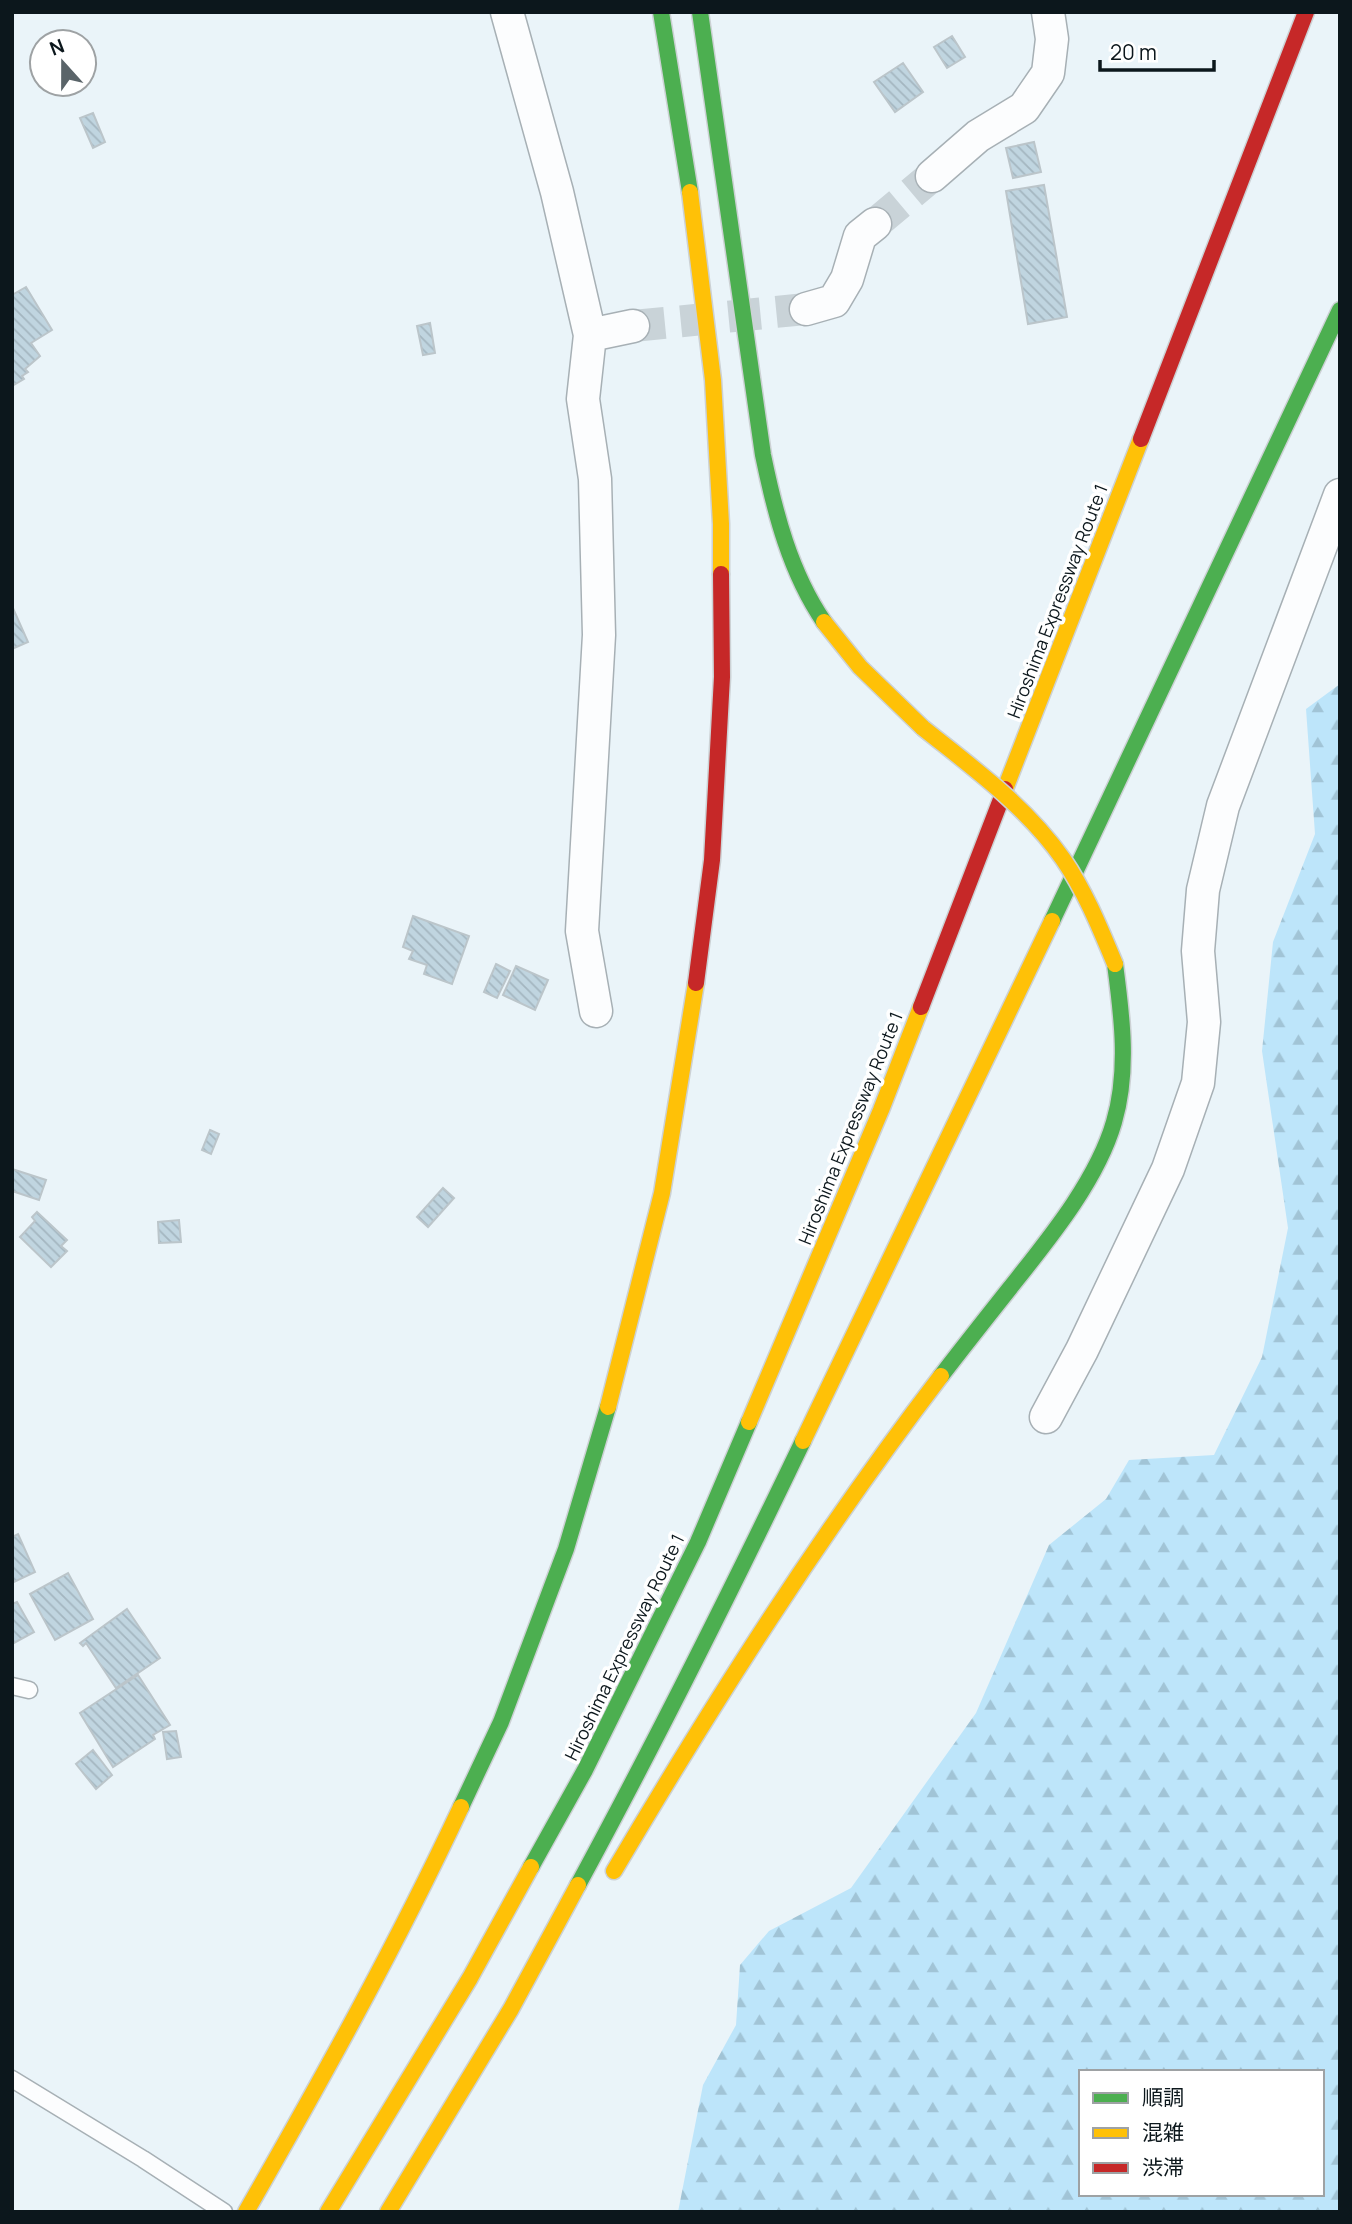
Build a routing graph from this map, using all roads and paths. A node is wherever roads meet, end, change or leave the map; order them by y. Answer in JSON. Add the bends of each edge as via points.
{"nodes":[{"id":1,"x":507,"y":12,"type":"edge"},
{"id":2,"x":661,"y":12,"type":"edge"},
{"id":3,"x":700,"y":12,"type":"edge"},
{"id":4,"x":1048,"y":12,"type":"edge"},
{"id":5,"x":1306,"y":12,"type":"edge"},
{"id":6,"x":932,"y":176,"type":"tunnel mouth"},
{"id":7,"x":875,"y":224,"type":"tunnel mouth"},
{"id":8,"x":806,"y":309,"type":"tunnel mouth"},
{"id":9,"x":1340,"y":310,"type":"edge"},
{"id":10,"x":633,"y":326,"type":"tunnel mouth"},
{"id":11,"x":590,"y":335,"type":"junction"},
{"id":12,"x":1340,"y":495,"type":"edge"},
{"id":13,"x":596,"y":1011,"type":"dead end"},
{"id":14,"x":1046,"y":1417,"type":"dead end"},
{"id":15,"x":12,"y":1686,"type":"edge"},
{"id":16,"x":30,"y":1690,"type":"dead end"},
{"id":17,"x":609,"y":1880,"type":"dead end"},
{"id":18,"x":12,"y":2080,"type":"edge"},
{"id":19,"x":224,"y":2212,"type":"edge"},
{"id":20,"x":246,"y":2212,"type":"edge"},
{"id":21,"x":328,"y":2212,"type":"edge"},
{"id":22,"x":388,"y":2212,"type":"edge"}],
"edges":[{"from":1,"to":11,"type":"street","via":[[557,192]]},
{"from":2,"to":20,"type":"highway","via":[[687,165],[713,380],[722,663],[712,860],[691,1026],[662,1193],[618,1374],[566,1549],[501,1722],[417,1902]]},
{"from":3,"to":17,"type":"highway","bridge":true,"via":[[767,476],[786,545],[808,596],[842,648],[880,690],[1025,813],[1062,857],[1093,910],[1115,964],[1124,1068],[1113,1123],[1089,1179],[1048,1242],[860,1484],[765,1622]]},
{"from":4,"to":6,"type":"street","via":[[1052,39],[1048,74],[1024,108],[978,136]]},
{"from":5,"to":21,"type":"highway","name":"Hiroshima Expressway Route 1","via":[[881,1110],[698,1542],[579,1781],[470,1978]]},
{"from":7,"to":8,"type":"street","via":[[860,236],[847,279],[834,301]]},
{"from":9,"to":22,"type":"highway","via":[[746,1560],[517,1997]]},
{"from":10,"to":11,"type":"street"},
{"from":11,"to":13,"type":"street","via":[[583,399],[595,479],[599,635],[582,931]]},
{"from":12,"to":14,"type":"street","via":[[1223,806],[1206,878],[1198,951],[1204,1022],[1198,1083],[1168,1170]]},
{"from":15,"to":16,"type":"lane"},
{"from":18,"to":19,"type":"lane"}]}
